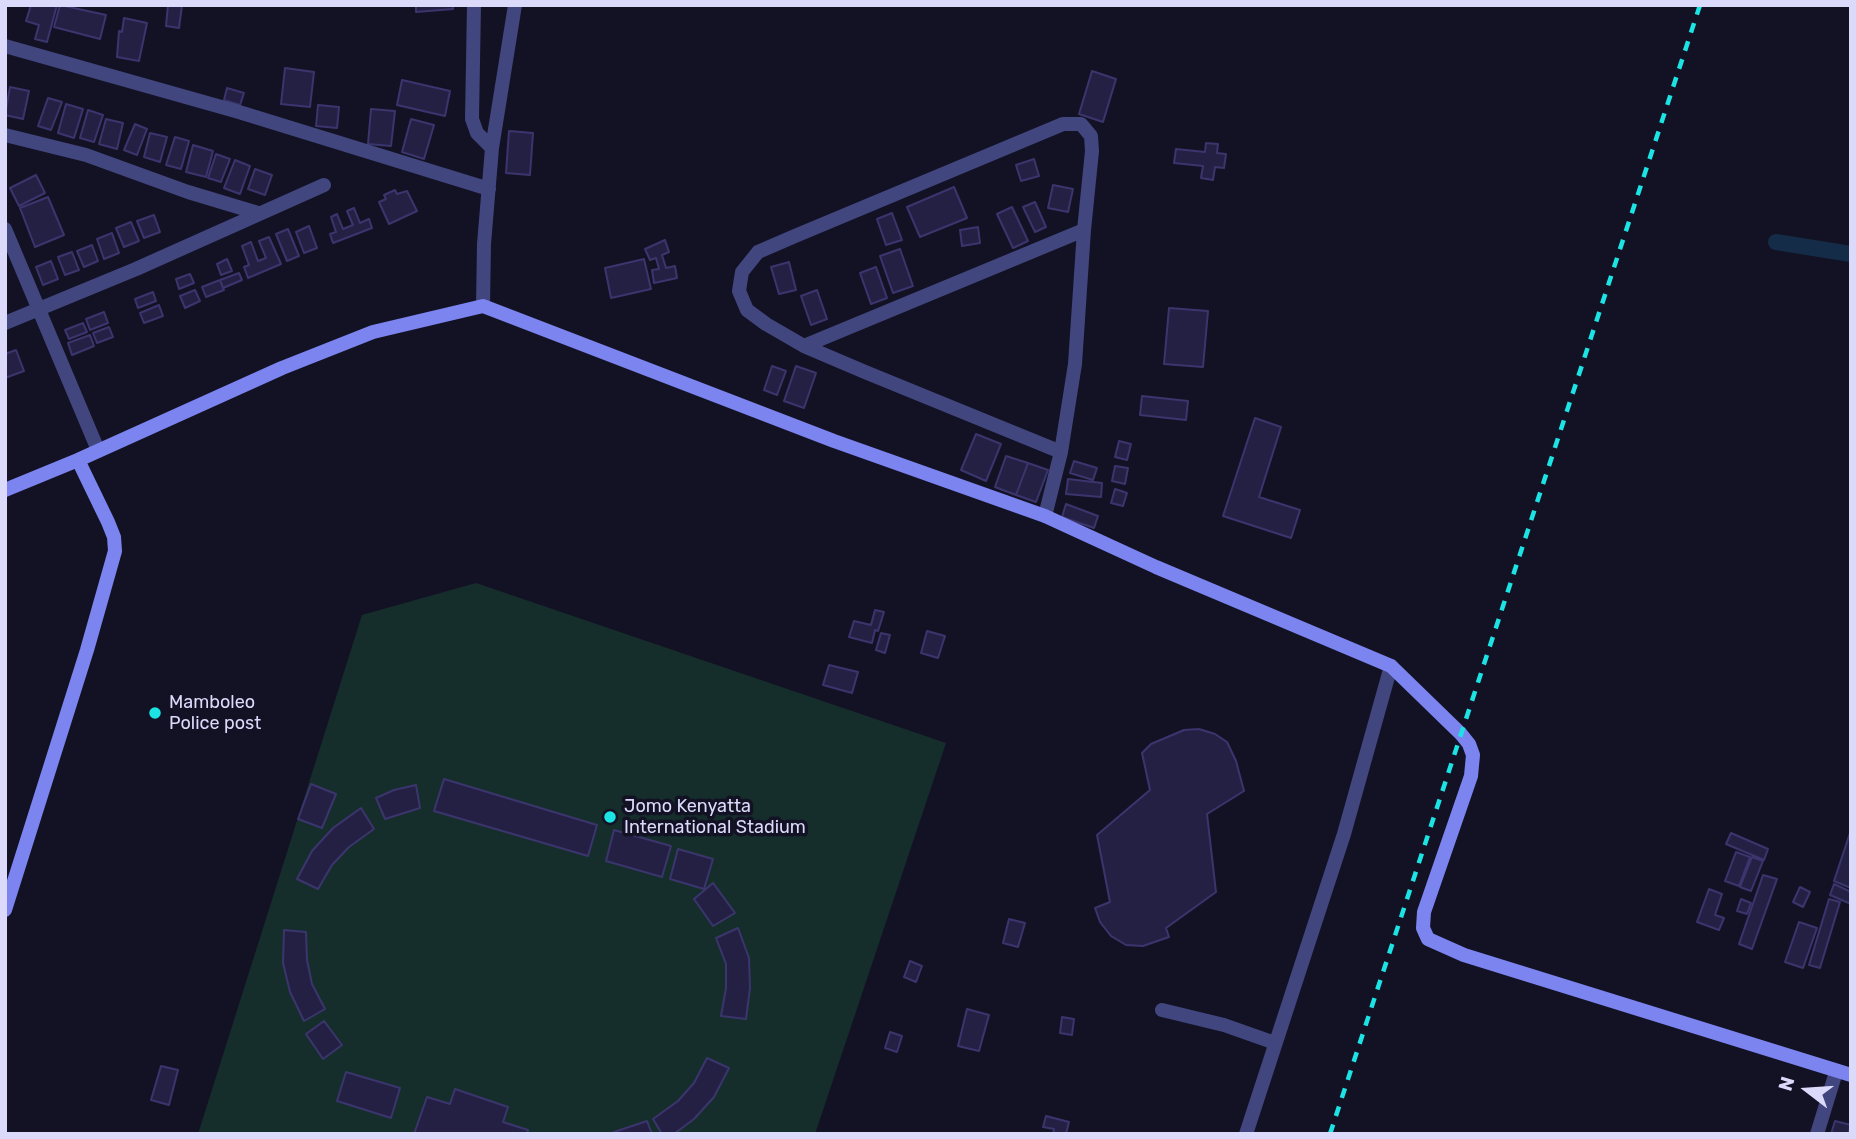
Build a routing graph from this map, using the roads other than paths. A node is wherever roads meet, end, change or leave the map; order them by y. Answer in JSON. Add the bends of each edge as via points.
{"nodes":[{"id":1,"x":474,"y":5,"type":"edge"},
{"id":2,"x":515,"y":5,"type":"edge"},
{"id":3,"x":5,"y":46,"type":"edge"},
{"id":4,"x":5,"y":135,"type":"edge"},
{"id":5,"x":492,"y":148,"type":"junction"},
{"id":6,"x":324,"y":185,"type":"dead end"},
{"id":7,"x":489,"y":189,"type":"junction"},
{"id":8,"x":258,"y":213,"type":"junction"},
{"id":9,"x":5,"y":229,"type":"edge"},
{"id":10,"x":1084,"y":230,"type":"junction"},
{"id":11,"x":483,"y":306,"type":"junction"},
{"id":12,"x":40,"y":309,"type":"junction"},
{"id":13,"x":5,"y":323,"type":"edge"},
{"id":14,"x":804,"y":345,"type":"junction"},
{"id":15,"x":98,"y":450,"type":"junction"},
{"id":16,"x":1061,"y":452,"type":"junction"},
{"id":17,"x":78,"y":460,"type":"junction"},
{"id":18,"x":5,"y":490,"type":"edge"},
{"id":19,"x":1045,"y":516,"type":"junction"},
{"id":20,"x":1391,"y":666,"type":"junction"},
{"id":21,"x":5,"y":910,"type":"edge"},
{"id":22,"x":1162,"y":1010,"type":"dead end"},
{"id":23,"x":1275,"y":1043,"type":"junction"},
{"id":24,"x":1844,"y":1074,"type":"edge"},
{"id":25,"x":1246,"y":1134,"type":"edge"},
{"id":26,"x":1817,"y":1134,"type":"edge"}],
"edges":[{"from":1,"to":5,"type":"street","via":[[472,119],[477,133]]},
{"from":2,"to":5,"type":"street"},
{"from":3,"to":7,"type":"street"},
{"from":4,"to":8,"type":"street","via":[[86,155]]},
{"from":5,"to":7,"type":"street"},
{"from":6,"to":8,"type":"street"},
{"from":7,"to":11,"type":"street"},
{"from":8,"to":12,"type":"street"},
{"from":9,"to":12,"type":"street"},
{"from":10,"to":14,"type":"street"},
{"from":10,"to":14,"type":"street","via":[[1091,136],[1081,124],[1063,124],[758,252],[743,272],[739,290],[747,310]]},
{"from":10,"to":16,"type":"street","via":[[1075,364]]},
{"from":11,"to":15,"type":"street","via":[[373,332]]},
{"from":11,"to":19,"type":"street","via":[[834,442]]},
{"from":12,"to":13,"type":"street"},
{"from":12,"to":15,"type":"street"},
{"from":14,"to":16,"type":"street"},
{"from":15,"to":17,"type":"street"},
{"from":16,"to":19,"type":"street"},
{"from":17,"to":18,"type":"street"},
{"from":17,"to":21,"type":"street","via":[[108,522],[115,551]]},
{"from":19,"to":20,"type":"street"},
{"from":20,"to":23,"type":"street","via":[[1344,834]]},
{"from":20,"to":24,"type":"street","via":[[1461,734],[1473,755],[1471,776],[1424,912],[1428,939],[1464,955]]},
{"from":22,"to":23,"type":"street"},
{"from":23,"to":25,"type":"street"},
{"from":24,"to":26,"type":"street"}]}
